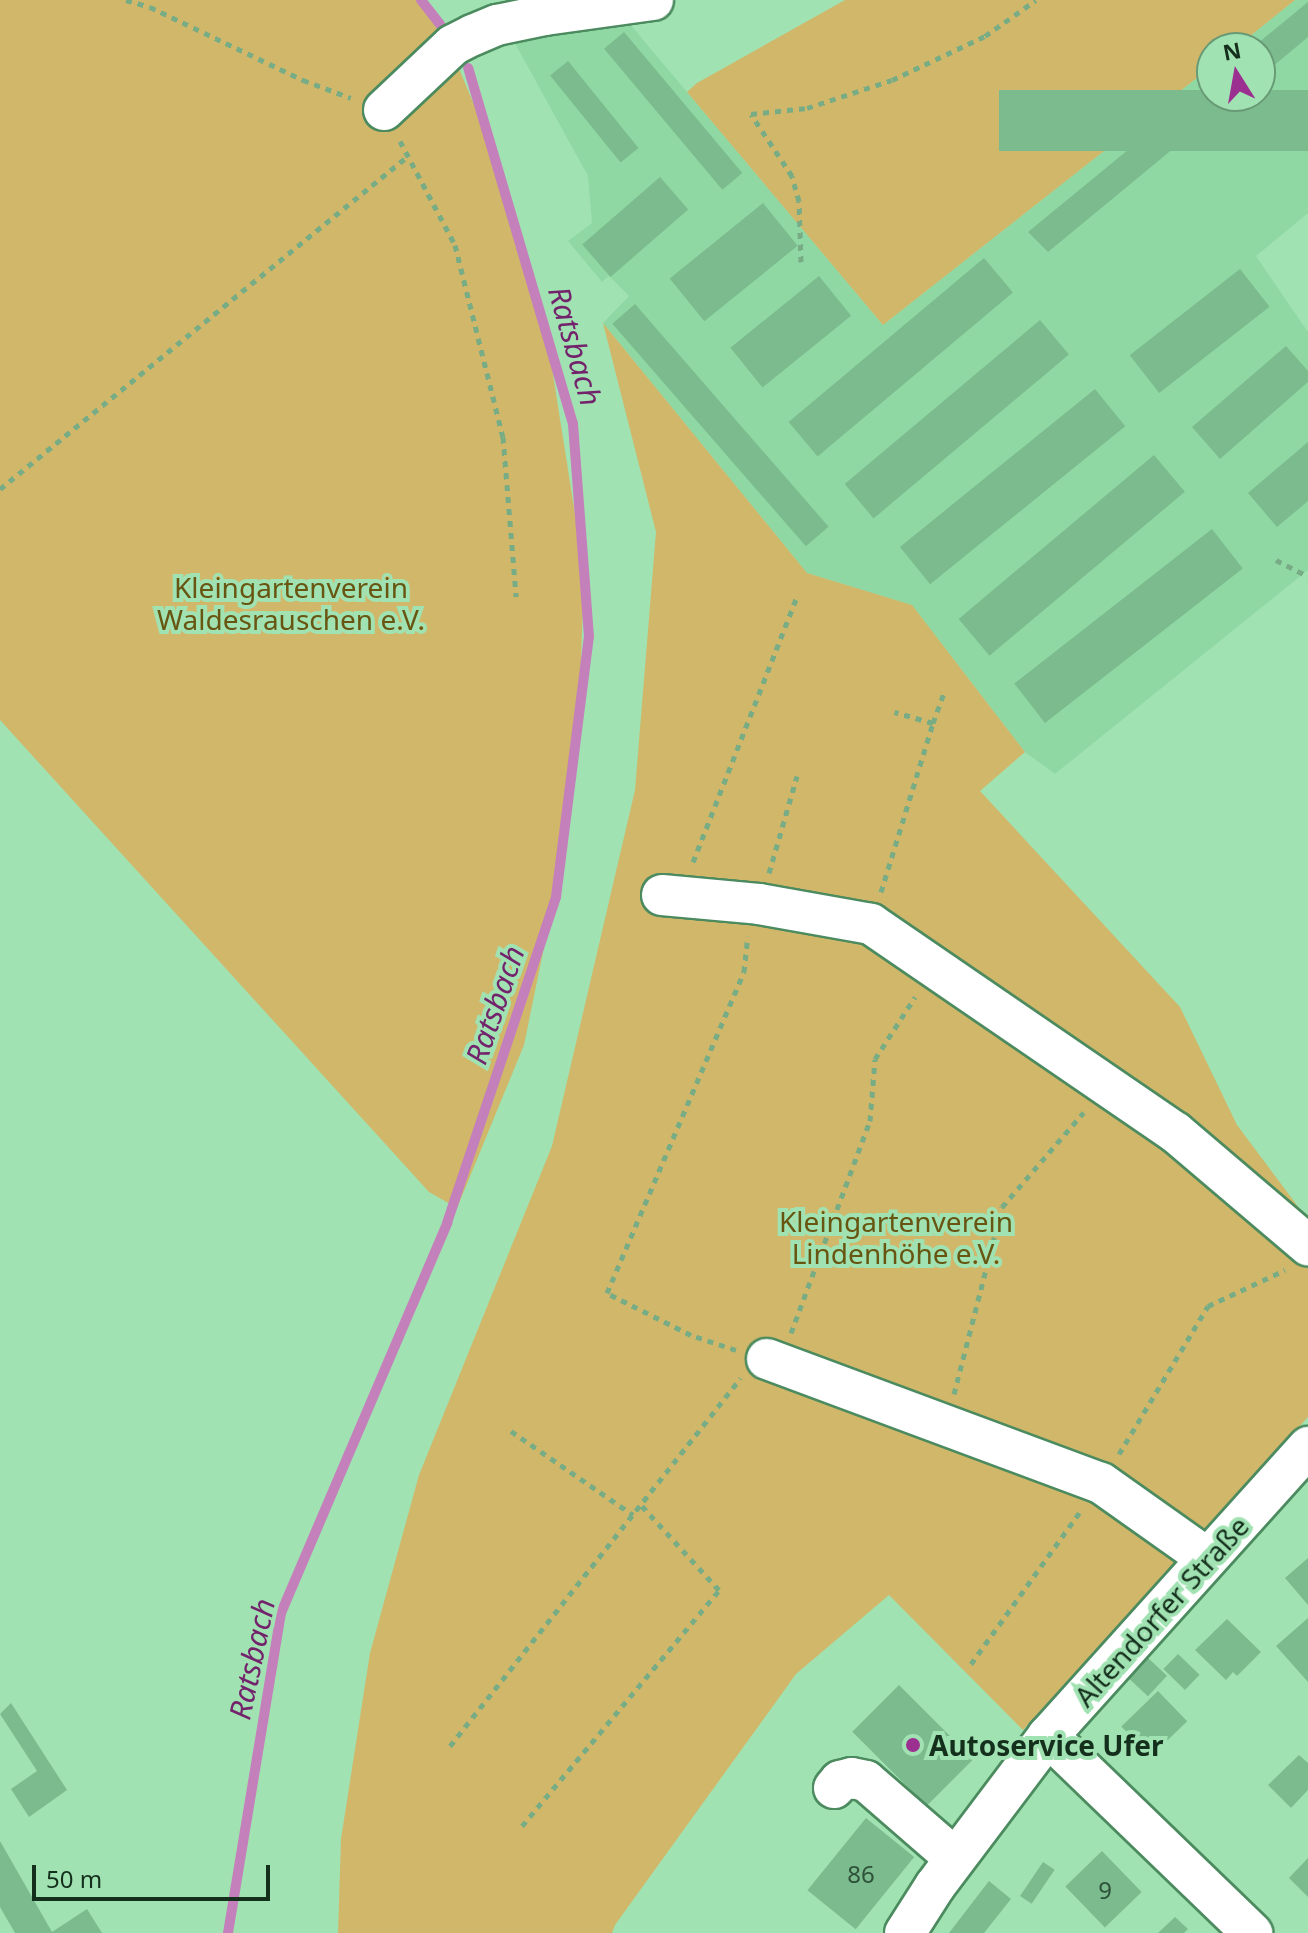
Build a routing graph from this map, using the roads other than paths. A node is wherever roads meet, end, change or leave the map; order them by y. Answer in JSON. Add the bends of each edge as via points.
{"nodes":[{"id":1,"x":653,"y":0,"type":"edge"},
{"id":2,"x":384,"y":110,"type":"road end"},
{"id":3,"x":671,"y":896,"type":"road end"},
{"id":4,"x":1301,"y":1256,"type":"edge"},
{"id":5,"x":773,"y":1362,"type":"road end"},
{"id":6,"x":1308,"y":1447,"type":"edge"},
{"id":7,"x":1207,"y":1558,"type":"junction"},
{"id":8,"x":1048,"y":1736,"type":"junction"},
{"id":9,"x":834,"y":1788,"type":"dead end"},
{"id":10,"x":955,"y":1858,"type":"junction"},
{"id":11,"x":905,"y":1933,"type":"edge"},
{"id":12,"x":1252,"y":1933,"type":"edge"}],
"edges":[{"from":1,"to":2,"type":"street","via":[[497,25],[453,45]]},
{"from":3,"to":4,"type":"street","via":[[871,924],[1175,1132]]},
{"from":5,"to":7,"type":"street","via":[[1101,1483]]},
{"from":6,"to":7,"type":"street","name":"Altendorfer Straße"},
{"from":7,"to":8,"type":"street","name":"Altendorfer Straße"},
{"from":8,"to":10,"type":"street","name":"Altendorfer Straße"},
{"from":8,"to":12,"type":"street"},
{"from":9,"to":10,"type":"street","via":[[852,1778],[866,1781]]},
{"from":10,"to":11,"type":"street","name":"Altendorfer Straße"}]}
